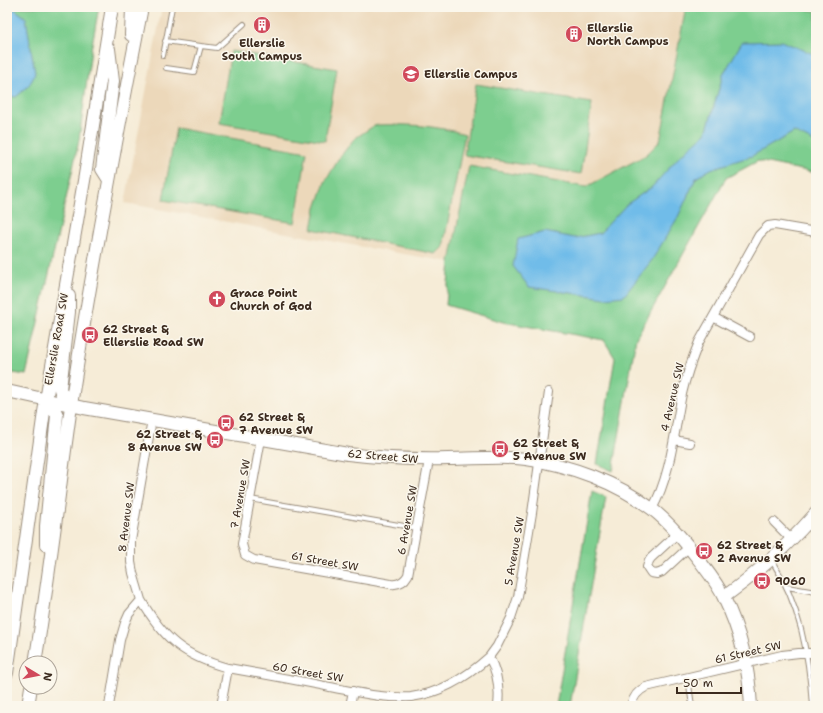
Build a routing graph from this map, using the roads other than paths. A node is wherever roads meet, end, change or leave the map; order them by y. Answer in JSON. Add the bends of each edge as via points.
{"nodes":[{"id":1,"x":112,"y":7,"type":"edge"},
{"id":2,"x":132,"y":7,"type":"edge"},
{"id":3,"x":142,"y":7,"type":"edge"},
{"id":4,"x":172,"y":7,"type":"edge"},
{"id":5,"x":244,"y":24,"type":"dead end"},
{"id":6,"x":107,"y":36,"type":"junction"},
{"id":7,"x":165,"y":41,"type":"junction"},
{"id":8,"x":201,"y":46,"type":"junction"},
{"id":9,"x":163,"y":56,"type":"dead end"},
{"id":10,"x":166,"y":68,"type":"dead end"},
{"id":11,"x":130,"y":72,"type":"junction"},
{"id":12,"x":85,"y":175,"type":"junction"},
{"id":13,"x":109,"y":180,"type":"junction"},
{"id":14,"x":816,"y":232,"type":"edge"},
{"id":15,"x":69,"y":263,"type":"junction"},
{"id":16,"x":713,"y":317,"type":"junction"},
{"id":17,"x":750,"y":337,"type":"dead end"},
{"id":18,"x":7,"y":391,"type":"edge"},
{"id":19,"x":549,"y":392,"type":"dead end"},
{"id":20,"x":46,"y":399,"type":"junction"},
{"id":21,"x":72,"y":406,"type":"junction"},
{"id":22,"x":152,"y":419,"type":"junction"},
{"id":23,"x":261,"y":439,"type":"junction"},
{"id":24,"x":674,"y":440,"type":"junction"},
{"id":25,"x":690,"y":442,"type":"dead end"},
{"id":26,"x":429,"y":460,"type":"junction"},
{"id":27,"x":539,"y":461,"type":"junction"},
{"id":28,"x":250,"y":499,"type":"junction"},
{"id":29,"x":652,"y":510,"type":"junction"},
{"id":30,"x":813,"y":520,"type":"edge"},
{"id":31,"x":774,"y":522,"type":"dead end"},
{"id":32,"x":416,"y":528,"type":"junction"},
{"id":33,"x":677,"y":534,"type":"junction"},
{"id":34,"x":791,"y":539,"type":"junction"},
{"id":35,"x":689,"y":547,"type":"junction"},
{"id":36,"x":244,"y":554,"type":"joint"},
{"id":37,"x":770,"y":559,"type":"junction"},
{"id":38,"x":403,"y":582,"type":"joint"},
{"id":39,"x":787,"y":587,"type":"junction"},
{"id":40,"x":816,"y":592,"type":"edge"},
{"id":41,"x":46,"y":596,"type":"junction"},
{"id":42,"x":724,"y":597,"type":"junction"},
{"id":43,"x":141,"y":600,"type":"junction"},
{"id":44,"x":807,"y":653,"type":"junction"},
{"id":45,"x":816,"y":653,"type":"edge"},
{"id":46,"x":36,"y":655,"type":"edge"},
{"id":47,"x":489,"y":657,"type":"junction"},
{"id":48,"x":747,"y":663,"type":"junction"},
{"id":49,"x":228,"y":668,"type":"junction"},
{"id":50,"x":7,"y":673,"type":"edge"},
{"id":51,"x":688,"y":678,"type":"junction"},
{"id":52,"x":353,"y":691,"type":"junction"},
{"id":53,"x":30,"y":695,"type":"edge"},
{"id":54,"x":28,"y":706,"type":"edge"},
{"id":55,"x":109,"y":706,"type":"edge"},
{"id":56,"x":221,"y":706,"type":"edge"},
{"id":57,"x":350,"y":706,"type":"edge"},
{"id":58,"x":498,"y":706,"type":"edge"},
{"id":59,"x":631,"y":706,"type":"edge"},
{"id":60,"x":692,"y":706,"type":"edge"},
{"id":61,"x":751,"y":706,"type":"edge"},
{"id":62,"x":812,"y":706,"type":"edge"}],
"edges":[{"from":1,"to":6,"type":"main road","name":"Ellerslie Road SW"},
{"from":2,"to":11,"type":"main road"},
{"from":3,"to":11,"type":"main road"},
{"from":4,"to":7,"type":"lane"},
{"from":5,"to":8,"type":"lane","via":[[217,48]]},
{"from":6,"to":12,"type":"main road","name":"Ellerslie Road SW"},
{"from":6,"to":13,"type":"main road","via":[[113,81],[102,169]]},
{"from":7,"to":8,"type":"lane"},
{"from":7,"to":9,"type":"lane"},
{"from":8,"to":10,"type":"lane","via":[[194,72]]},
{"from":11,"to":13,"type":"main road"},
{"from":12,"to":13,"type":"main road"},
{"from":12,"to":15,"type":"main road","name":"Ellerslie Road SW"},
{"from":13,"to":21,"type":"main road"},
{"from":14,"to":16,"type":"street","name":"4 Avenue SW","via":[[768,226],[759,235]]},
{"from":15,"to":20,"type":"main road","name":"Ellerslie Road SW"},
{"from":15,"to":21,"type":"main road","via":[[69,312],[60,389],[64,399]]},
{"from":16,"to":17,"type":"street"},
{"from":16,"to":24,"type":"street","name":"4 Avenue SW","via":[[699,342],[689,369]]},
{"from":18,"to":20,"type":"main road","name":"62 Street SW"},
{"from":19,"to":27,"type":"street","name":"5 Avenue SW"},
{"from":20,"to":21,"type":"main road","name":"62 Street SW"},
{"from":20,"to":41,"type":"main road","via":[[57,415],[46,526]]},
{"from":20,"to":50,"type":"main road","name":"Ellerslie Road SW"},
{"from":21,"to":22,"type":"main road","name":"62 Street SW"},
{"from":21,"to":41,"type":"main road"},
{"from":22,"to":23,"type":"main road","name":"62 Street SW"},
{"from":22,"to":43,"type":"street","name":"8 Avenue SW","via":[[131,541],[131,562]]},
{"from":23,"to":26,"type":"main road","name":"62 Street SW","via":[[378,458]]},
{"from":23,"to":28,"type":"street","name":"7 Avenue SW"},
{"from":24,"to":25,"type":"street","name":"4 Avenue SW"},
{"from":24,"to":29,"type":"street","name":"4 Avenue SW","via":[[660,492]]},
{"from":26,"to":27,"type":"main road","name":"62 Street SW","via":[[504,457]]},
{"from":26,"to":32,"type":"street","name":"6 Avenue SW"},
{"from":27,"to":29,"type":"main road","name":"62 Street SW","via":[[572,469],[602,481]]},
{"from":27,"to":47,"type":"street","name":"5 Avenue SW","via":[[515,608],[505,632]]},
{"from":28,"to":32,"type":"lane"},
{"from":28,"to":36,"type":"street","name":"7 Avenue SW","via":[[242,544]]},
{"from":29,"to":33,"type":"main road","name":"62 Street SW"},
{"from":30,"to":34,"type":"main road"},
{"from":31,"to":34,"type":"street"},
{"from":32,"to":38,"type":"street","name":"6 Avenue SW","via":[[408,575]]},
{"from":33,"to":35,"type":"main road","name":"62 Street SW"},
{"from":33,"to":35,"type":"street","via":[[649,561],[647,567],[650,572],[659,574]]},
{"from":34,"to":37,"type":"main road"},
{"from":35,"to":42,"type":"main road","name":"62 Street SW"},
{"from":36,"to":38,"type":"street","name":"61 Street SW","via":[[254,560],[383,583],[395,585]]},
{"from":37,"to":39,"type":"lane"},
{"from":37,"to":42,"type":"main road"},
{"from":39,"to":40,"type":"lane"},
{"from":39,"to":44,"type":"lane","via":[[801,625]]},
{"from":41,"to":46,"type":"main road"},
{"from":42,"to":48,"type":"main road","name":"62 Street SW"},
{"from":43,"to":49,"type":"street","name":"60 Street SW","via":[[158,626],[177,645],[201,660]]},
{"from":43,"to":55,"type":"street","via":[[125,623]]},
{"from":44,"to":45,"type":"street","name":"61 Street SW"},
{"from":44,"to":48,"type":"street","name":"61 Street SW","via":[[782,655]]},
{"from":44,"to":62,"type":"lane"},
{"from":47,"to":52,"type":"street","name":"60 Street SW","via":[[460,680],[425,694],[396,697]]},
{"from":47,"to":58,"type":"street","via":[[499,682]]},
{"from":48,"to":51,"type":"street","name":"61 Street SW"},
{"from":48,"to":61,"type":"main road","name":"62 Street SW"},
{"from":49,"to":52,"type":"street","name":"60 Street SW"},
{"from":49,"to":56,"type":"street"},
{"from":51,"to":59,"type":"street","name":"61 Street SW","via":[[646,687],[633,698]]},
{"from":51,"to":60,"type":"lane"},
{"from":52,"to":57,"type":"street"},
{"from":53,"to":54,"type":"main road"}]}
